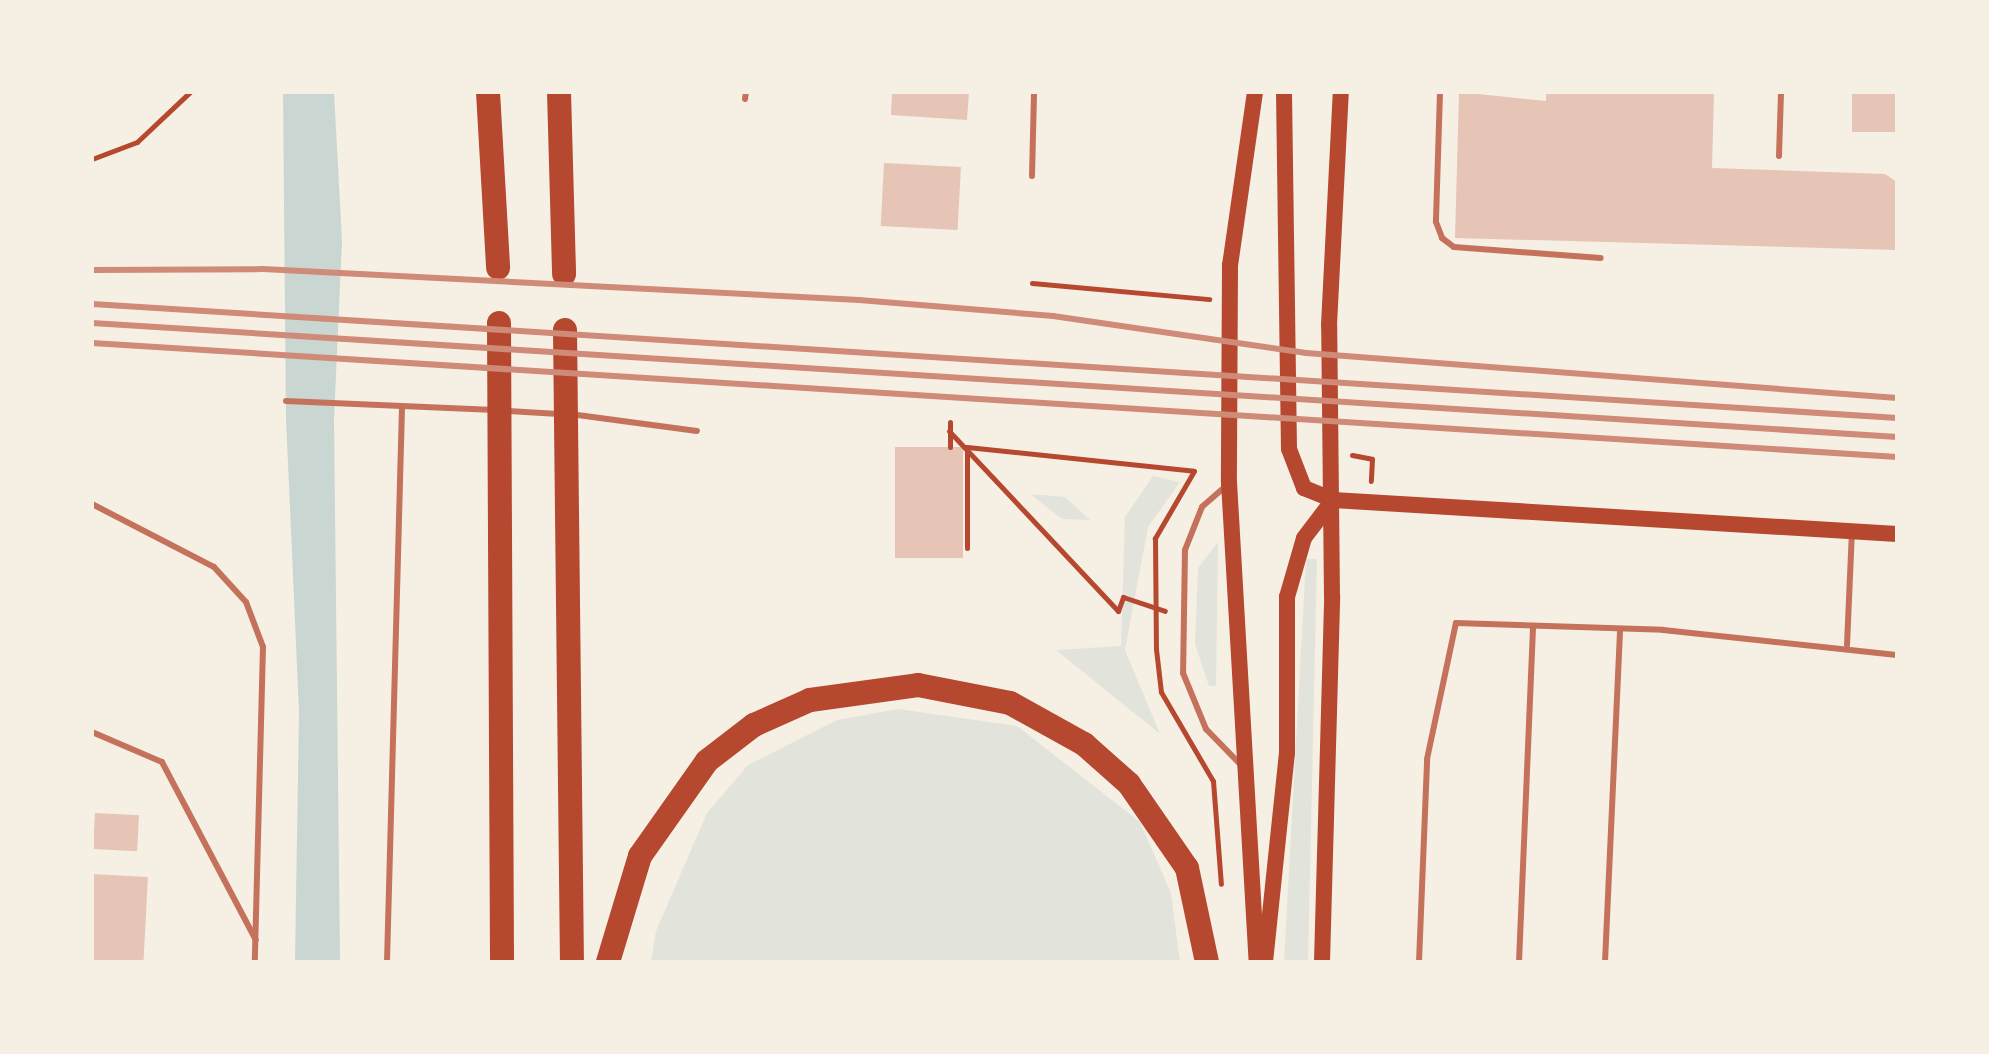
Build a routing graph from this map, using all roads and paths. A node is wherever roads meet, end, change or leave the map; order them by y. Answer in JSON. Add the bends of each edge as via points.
{"nodes":[{"id":1,"x":190,"y":92,"type":"edge"},
{"id":2,"x":488,"y":92,"type":"edge"},
{"id":3,"x":559,"y":92,"type":"edge"},
{"id":4,"x":1034,"y":92,"type":"edge"},
{"id":5,"x":1255,"y":92,"type":"edge"},
{"id":6,"x":1284,"y":92,"type":"edge"},
{"id":7,"x":1341,"y":92,"type":"edge"},
{"id":8,"x":1440,"y":92,"type":"edge"},
{"id":9,"x":1781,"y":92,"type":"edge"},
{"id":10,"x":1779,"y":156,"type":"dead end"},
{"id":11,"x":92,"y":159,"type":"edge"},
{"id":12,"x":1032,"y":176,"type":"dead end"},
{"id":13,"x":1601,"y":258,"type":"dead end"},
{"id":14,"x":498,"y":268,"type":"dead end"},
{"id":15,"x":564,"y":274,"type":"dead end"},
{"id":16,"x":1032,"y":283,"type":"dead end"},
{"id":17,"x":1230,"y":301,"type":"junction"},
{"id":18,"x":499,"y":323,"type":"dead end"},
{"id":19,"x":565,"y":330,"type":"dead end"},
{"id":20,"x":286,"y":401,"type":"dead end"},
{"id":21,"x":402,"y":406,"type":"junction"},
{"id":22,"x":950,"y":422,"type":"dead end"},
{"id":23,"x":697,"y":431,"type":"dead end"},
{"id":24,"x":949,"y":431,"type":"junction"},
{"id":25,"x":950,"y":447,"type":"dead end"},
{"id":26,"x":967,"y":447,"type":"junction"},
{"id":27,"x":1229,"y":482,"type":"junction"},
{"id":28,"x":1333,"y":500,"type":"junction"},
{"id":29,"x":92,"y":504,"type":"edge"},
{"id":30,"x":1852,"y":532,"type":"junction"},
{"id":31,"x":1897,"y":534,"type":"edge"},
{"id":32,"x":967,"y":548,"type":"dead end"},
{"id":33,"x":1156,"y":607,"type":"junction"},
{"id":34,"x":1165,"y":611,"type":"dead end"},
{"id":35,"x":1533,"y":626,"type":"junction"},
{"id":36,"x":1620,"y":630,"type":"junction"},
{"id":37,"x":1847,"y":645,"type":"junction"},
{"id":38,"x":1897,"y":655,"type":"edge"},
{"id":39,"x":92,"y":732,"type":"edge"},
{"id":40,"x":1241,"y":765,"type":"junction"},
{"id":41,"x":1222,"y":898,"type":"dead end"},
{"id":42,"x":257,"y":943,"type":"junction"},
{"id":43,"x":255,"y":962,"type":"edge"},
{"id":44,"x":387,"y":962,"type":"edge"},
{"id":45,"x":502,"y":962,"type":"edge"},
{"id":46,"x":572,"y":962,"type":"edge"},
{"id":47,"x":608,"y":962,"type":"edge"},
{"id":48,"x":1207,"y":962,"type":"edge"},
{"id":49,"x":1257,"y":962,"type":"edge"},
{"id":50,"x":1265,"y":962,"type":"edge"},
{"id":51,"x":1322,"y":962,"type":"edge"},
{"id":52,"x":1419,"y":962,"type":"edge"},
{"id":53,"x":1519,"y":962,"type":"edge"},
{"id":54,"x":1605,"y":962,"type":"edge"}],
"edges":[{"from":1,"to":11,"type":"path","via":[[157,128]]},
{"from":2,"to":14,"type":"highway"},
{"from":3,"to":15,"type":"highway"},
{"from":4,"to":12,"type":"lane"},
{"from":5,"to":17,"type":"main road"},
{"from":6,"to":28,"type":"main road","via":[[1289,449],[1304,488]]},
{"from":7,"to":28,"type":"main road","via":[[1329,325]]},
{"from":8,"to":13,"type":"lane","via":[[1436,222],[1442,238],[1454,247]]},
{"from":9,"to":10,"type":"lane"},
{"from":16,"to":17,"type":"path"},
{"from":17,"to":27,"type":"main road"},
{"from":18,"to":45,"type":"highway"},
{"from":19,"to":46,"type":"highway"},
{"from":20,"to":21,"type":"lane"},
{"from":21,"to":23,"type":"lane","via":[[612,417]]},
{"from":21,"to":44,"type":"lane"},
{"from":22,"to":24,"type":"path"},
{"from":24,"to":25,"type":"path"},
{"from":24,"to":26,"type":"path"},
{"from":26,"to":32,"type":"path"},
{"from":26,"to":33,"type":"path","via":[[1118,611],[1123,597]]},
{"from":26,"to":33,"type":"path","via":[[1194,471],[1155,538]]},
{"from":27,"to":40,"type":"main road"},
{"from":27,"to":40,"type":"lane","via":[[1202,507],[1185,550],[1180,612],[1192,705]]},
{"from":28,"to":30,"type":"main road"},
{"from":28,"to":50,"type":"main road","via":[[1304,538],[1287,597],[1286,767]]},
{"from":28,"to":51,"type":"main road"},
{"from":29,"to":42,"type":"lane","via":[[214,567],[252,617],[263,647]]},
{"from":30,"to":31,"type":"main road"},
{"from":30,"to":37,"type":"lane"},
{"from":33,"to":34,"type":"path"},
{"from":33,"to":41,"type":"path","via":[[1161,692],[1213,781]]},
{"from":35,"to":36,"type":"lane"},
{"from":35,"to":52,"type":"lane","via":[[1467,622],[1452,631],[1427,759]]},
{"from":35,"to":53,"type":"lane"},
{"from":36,"to":37,"type":"lane"},
{"from":36,"to":54,"type":"lane"},
{"from":37,"to":38,"type":"lane"},
{"from":39,"to":42,"type":"lane","via":[[162,762]]},
{"from":40,"to":49,"type":"main road"},
{"from":42,"to":43,"type":"lane"},
{"from":47,"to":48,"type":"highway","via":[[640,856],[707,761],[754,725],[810,700],[918,685],[1010,703],[1084,744],[1129,784],[1187,868]]}]}
